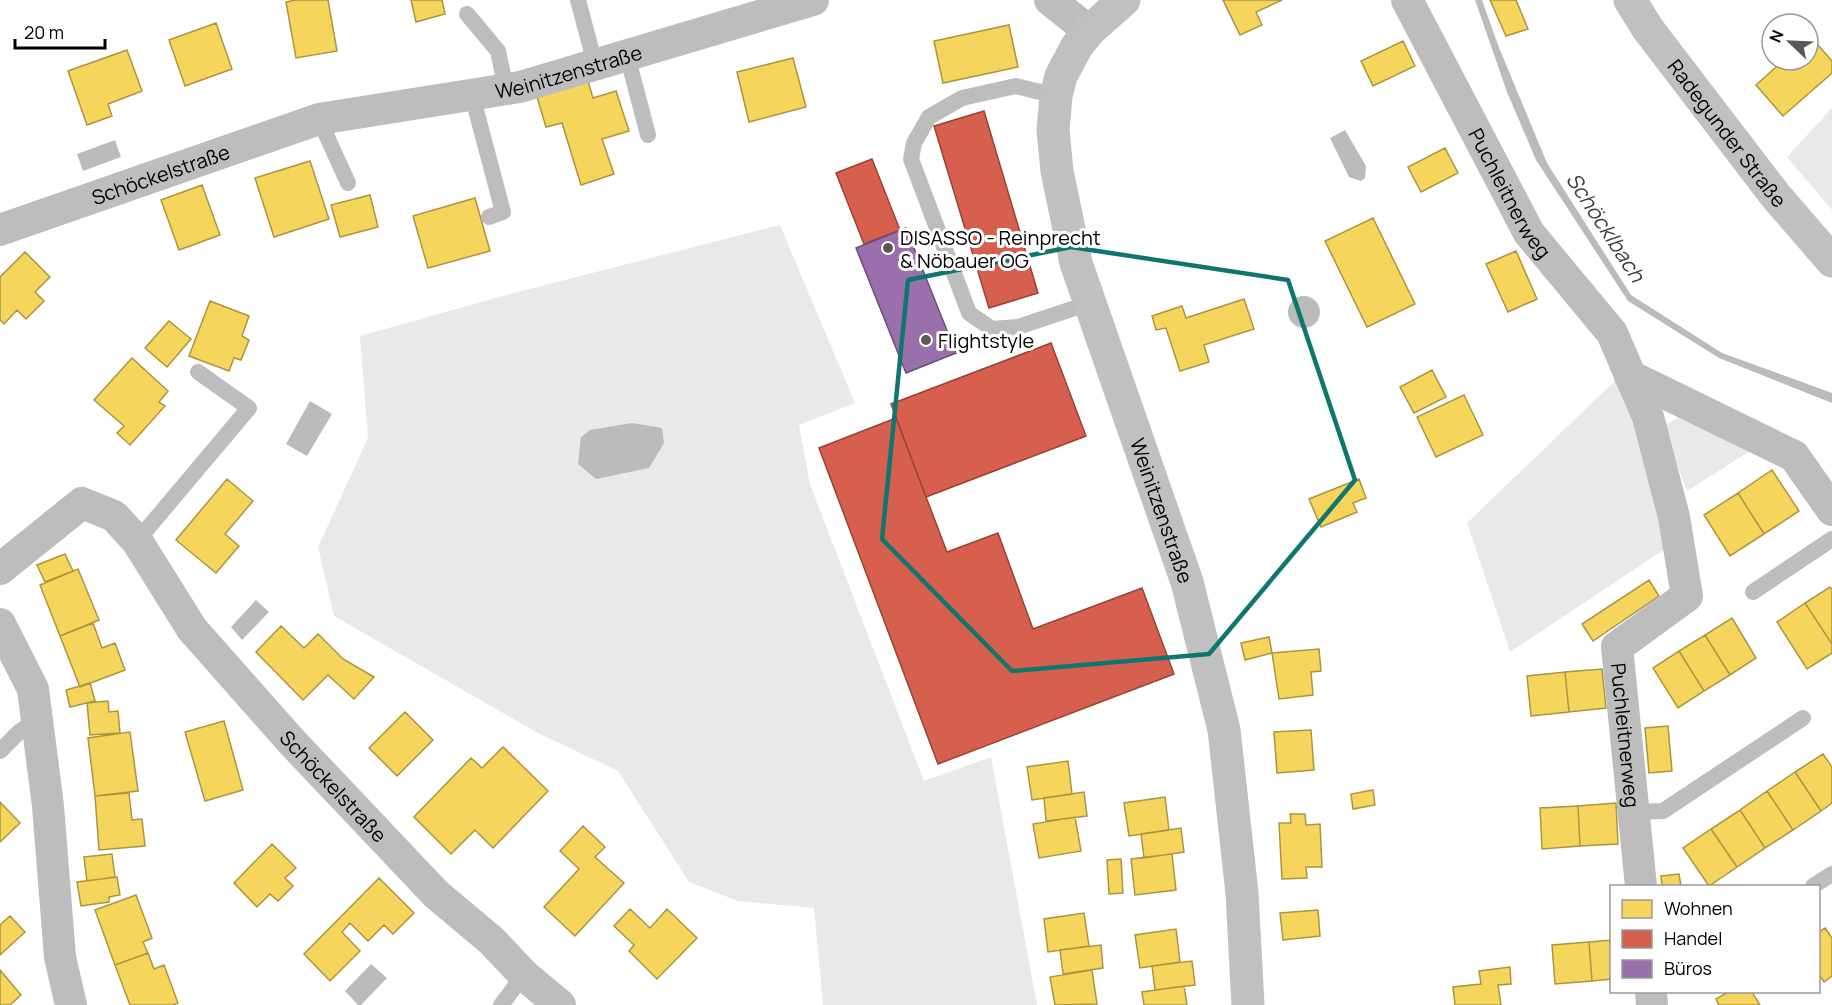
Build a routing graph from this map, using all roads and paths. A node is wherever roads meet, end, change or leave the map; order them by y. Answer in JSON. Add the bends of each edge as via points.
{"nodes":[{"id":1,"x":578,"y":0,"type":"edge"},
{"id":2,"x":813,"y":0,"type":"edge"},
{"id":3,"x":1050,"y":0,"type":"edge"},
{"id":4,"x":1124,"y":0,"type":"edge"},
{"id":5,"x":1407,"y":0,"type":"edge"},
{"id":6,"x":1630,"y":0,"type":"edge"},
{"id":7,"x":467,"y":14,"type":"dead end"},
{"id":8,"x":1089,"y":31,"type":"junction"},
{"id":9,"x":627,"y":55,"type":"junction"},
{"id":10,"x":595,"y":64,"type":"junction"},
{"id":11,"x":506,"y":89,"type":"junction"},
{"id":12,"x":472,"y":94,"type":"junction"},
{"id":13,"x":1056,"y":96,"type":"junction"},
{"id":14,"x":319,"y":119,"type":"junction"},
{"id":15,"x":648,"y":135,"type":"dead end"},
{"id":16,"x":348,"y":183,"type":"dead end"},
{"id":17,"x":489,"y":217,"type":"dead end"},
{"id":18,"x":0,"y":230,"type":"edge"},
{"id":19,"x":1832,"y":261,"type":"edge"},
{"id":20,"x":1090,"y":303,"type":"junction"},
{"id":21,"x":198,"y":372,"type":"dead end"},
{"id":22,"x":1630,"y":376,"type":"junction"},
{"id":23,"x":1832,"y":510,"type":"edge"},
{"id":24,"x":1832,"y":540,"type":"edge"},
{"id":25,"x":137,"y":541,"type":"junction"},
{"id":26,"x":0,"y":569,"type":"edge"},
{"id":27,"x":1753,"y":592,"type":"dead end"},
{"id":28,"x":0,"y":624,"type":"edge"},
{"id":29,"x":1803,"y":718,"type":"dead end"},
{"id":30,"x":37,"y":720,"type":"junction"},
{"id":31,"x":0,"y":751,"type":"edge"},
{"id":32,"x":1633,"y":812,"type":"junction"},
{"id":33,"x":1832,"y":874,"type":"edge"},
{"id":34,"x":1641,"y":885,"type":"edge"},
{"id":35,"x":1815,"y":885,"type":"edge"},
{"id":36,"x":524,"y":975,"type":"junction"},
{"id":37,"x":71,"y":1005,"type":"edge"},
{"id":38,"x":501,"y":1005,"type":"edge"},
{"id":39,"x":560,"y":1005,"type":"edge"},
{"id":40,"x":1248,"y":1005,"type":"edge"}],
"edges":[{"from":1,"to":10,"type":"lane"},
{"from":2,"to":9,"type":"street","name":"Weinitzenstraße"},
{"from":3,"to":8,"type":"street"},
{"from":4,"to":8,"type":"main road","name":"Weinitzenstraße"},
{"from":5,"to":22,"type":"street","name":"Puchleitnerweg","via":[[1529,233],[1612,333]]},
{"from":6,"to":19,"type":"main road","name":"Radegunder Straße","via":[[1775,195]]},
{"from":7,"to":11,"type":"lane","via":[[498,51]]},
{"from":8,"to":13,"type":"main road","name":"Weinitzenstraße","via":[[1061,76]]},
{"from":9,"to":10,"type":"street","name":"Weinitzenstraße"},
{"from":9,"to":15,"type":"lane"},
{"from":10,"to":11,"type":"street","name":"Weinitzenstraße"},
{"from":11,"to":12,"type":"street","name":"Weinitzenstraße"},
{"from":12,"to":14,"type":"street","name":"Weinitzenstraße"},
{"from":12,"to":17,"type":"lane","via":[[503,212]]},
{"from":13,"to":20,"type":"main road","name":"Weinitzenstraße","via":[[1053,130],[1057,171],[1076,263]]},
{"from":13,"to":20,"type":"lane","via":[[1016,86],[962,98],[929,117],[914,143],[911,159],[969,313],[992,328],[1018,327]]},
{"from":14,"to":16,"type":"lane"},
{"from":14,"to":18,"type":"street","name":"Schöckelstraße"},
{"from":20,"to":40,"type":"main road","name":"Weinitzenstraße","via":[[1187,582],[1224,730],[1242,893]]},
{"from":21,"to":25,"type":"lane","via":[[249,408]]},
{"from":22,"to":23,"type":"street","via":[[1794,456]]},
{"from":22,"to":32,"type":"street","name":"Puchleitnerweg","via":[[1648,417],[1672,506],[1687,596],[1617,647]]},
{"from":24,"to":27,"type":"lane"},
{"from":25,"to":26,"type":"street","name":"Schöckelstraße","via":[[114,516],[82,503]]},
{"from":25,"to":36,"type":"street","name":"Schöckelstraße","via":[[192,629],[292,742],[436,894],[492,941]]},
{"from":28,"to":30,"type":"street","via":[[33,689]]},
{"from":29,"to":32,"type":"lane","via":[[1663,811]]},
{"from":30,"to":31,"type":"lane"},
{"from":30,"to":37,"type":"street","via":[[60,957]]},
{"from":32,"to":34,"type":"street","name":"Puchleitnerweg"},
{"from":33,"to":35,"type":"lane"},
{"from":36,"to":38,"type":"lane"},
{"from":36,"to":39,"type":"street","name":"Schöckelstraße"}]}
